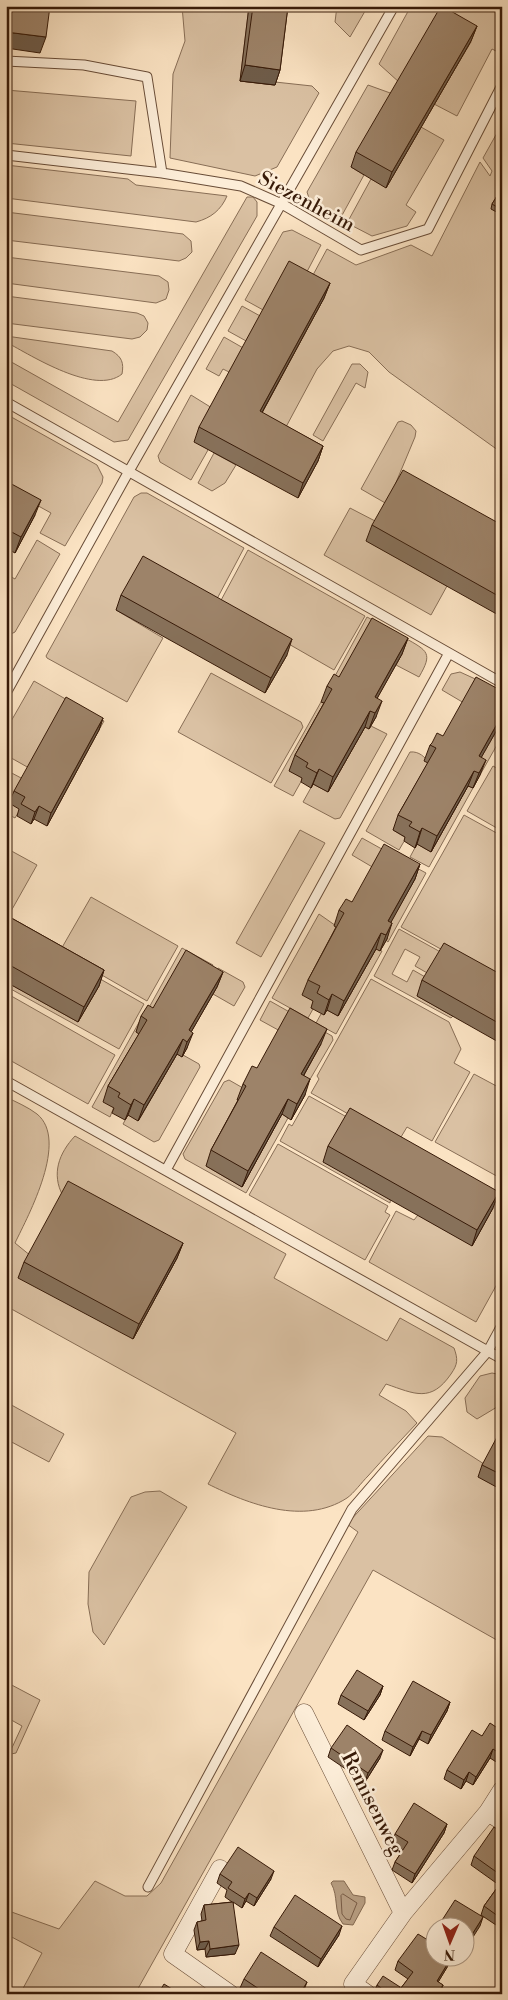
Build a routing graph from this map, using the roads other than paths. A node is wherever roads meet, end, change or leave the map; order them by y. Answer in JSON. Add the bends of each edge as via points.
{"nodes":[{"id":1,"x":394,"y":6,"type":"edge"},
{"id":2,"x":6,"y":61,"type":"edge"},
{"id":3,"x":502,"y":85,"type":"edge"},
{"id":4,"x":6,"y":156,"type":"edge"},
{"id":5,"x":162,"y":173,"type":"junction"},
{"id":6,"x":282,"y":204,"type":"junction"},
{"id":7,"x":6,"y":402,"type":"edge"},
{"id":8,"x":129,"y":471,"type":"junction"},
{"id":9,"x":449,"y":653,"type":"junction"},
{"id":10,"x":502,"y":683,"type":"edge"},
{"id":11,"x":6,"y":693,"type":"edge"},
{"id":12,"x":6,"y":1081,"type":"edge"},
{"id":13,"x":166,"y":1170,"type":"junction"},
{"id":14,"x":502,"y":1325,"type":"edge"},
{"id":15,"x":488,"y":1351,"type":"junction"},
{"id":16,"x":502,"y":1358,"type":"edge"},
{"id":17,"x":304,"y":1714,"type":"dead end"},
{"id":18,"x":502,"y":1790,"type":"edge"},
{"id":19,"x":495,"y":1816,"type":"edge"},
{"id":20,"x":220,"y":1870,"type":"edge"},
{"id":21,"x":148,"y":1886,"type":"dead end"},
{"id":22,"x":403,"y":1913,"type":"junction"},
{"id":23,"x":354,"y":1991,"type":"edge"},
{"id":24,"x":230,"y":1994,"type":"edge"}],
"edges":[{"from":1,"to":6,"type":"lane"},
{"from":2,"to":5,"type":"lane","via":[[84,65],[147,77]]},
{"from":3,"to":6,"type":"lane","name":"Siezenheim","via":[[428,229],[361,250]]},
{"from":4,"to":5,"type":"lane","name":"Siezenheim"},
{"from":5,"to":6,"type":"lane","name":"Siezenheim","via":[[242,186]]},
{"from":6,"to":8,"type":"lane"},
{"from":7,"to":8,"type":"lane"},
{"from":8,"to":9,"type":"lane"},
{"from":8,"to":11,"type":"lane"},
{"from":9,"to":10,"type":"lane"},
{"from":9,"to":13,"type":"lane"},
{"from":12,"to":13,"type":"lane"},
{"from":13,"to":15,"type":"lane"},
{"from":14,"to":15,"type":"lane"},
{"from":15,"to":16,"type":"lane"},
{"from":15,"to":21,"type":"lane","via":[[352,1509]]},
{"from":17,"to":22,"type":"street","name":"Remisenweg"},
{"from":18,"to":19,"type":"street"},
{"from":19,"to":22,"type":"street"},
{"from":20,"to":24,"type":"street","via":[[173,1954]]},
{"from":22,"to":23,"type":"street"}]}
